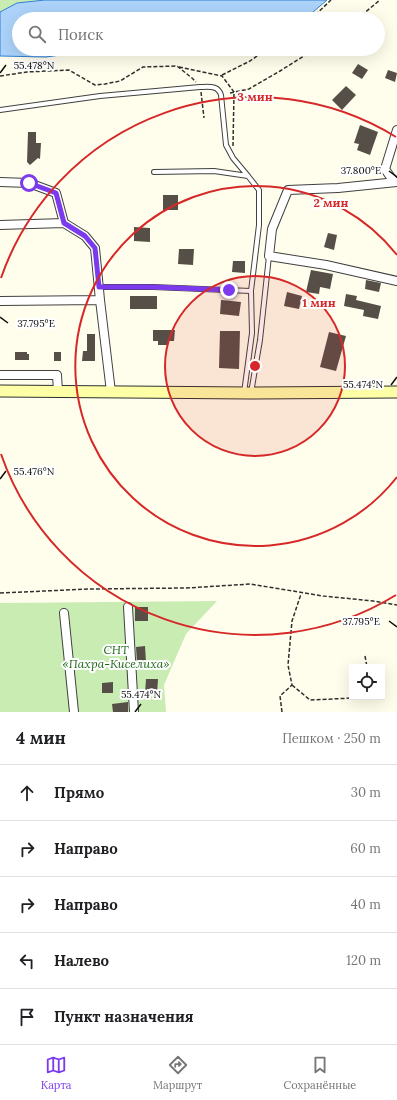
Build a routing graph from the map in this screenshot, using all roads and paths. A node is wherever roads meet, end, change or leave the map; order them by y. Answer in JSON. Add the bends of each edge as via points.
{"nodes":[{"id":1,"x":331,"y":0,"type":"edge"},
{"id":2,"x":380,"y":0,"type":"edge"},
{"id":3,"x":318,"y":12,"type":"edge"},
{"id":4,"x":365,"y":12,"type":"edge"},
{"id":5,"x":257,"y":56,"type":"edge"},
{"id":6,"x":304,"y":56,"type":"edge"},
{"id":7,"x":0,"y":76,"type":"edge"},
{"id":8,"x":222,"y":76,"type":"dead end"},
{"id":9,"x":200,"y":87,"type":"junction"},
{"id":10,"x":230,"y":93,"type":"dead end"},
{"id":11,"x":0,"y":110,"type":"edge"},
{"id":12,"x":204,"y":118,"type":"dead end"},
{"id":13,"x":397,"y":130,"type":"edge"},
{"id":14,"x":154,"y":172,"type":"dead end"},
{"id":15,"x":248,"y":176,"type":"junction"},
{"id":16,"x":0,"y":182,"type":"edge"},
{"id":17,"x":395,"y":182,"type":"edge"},
{"id":18,"x":64,"y":223,"type":"junction"},
{"id":19,"x":0,"y":225,"type":"edge"},
{"id":20,"x":269,"y":256,"type":"junction"},
{"id":21,"x":397,"y":281,"type":"edge"},
{"id":22,"x":99,"y":287,"type":"junction"},
{"id":23,"x":252,"y":291,"type":"junction"},
{"id":24,"x":100,"y":300,"type":"junction"},
{"id":25,"x":0,"y":301,"type":"edge"},
{"id":26,"x":0,"y":375,"type":"edge"},
{"id":27,"x":0,"y":391,"type":"edge"},
{"id":28,"x":58,"y":391,"type":"junction"},
{"id":29,"x":111,"y":392,"type":"junction"},
{"id":30,"x":397,"y":392,"type":"edge"},
{"id":31,"x":248,"y":393,"type":"junction"},
{"id":32,"x":0,"y":593,"type":"edge"},
{"id":33,"x":301,"y":594,"type":"junction"},
{"id":34,"x":397,"y":605,"type":"edge"},
{"id":35,"x":128,"y":607,"type":"dead end"},
{"id":36,"x":64,"y":613,"type":"dead end"},
{"id":37,"x":365,"y":656,"type":"dead end"},
{"id":38,"x":366,"y":664,"type":"edge"},
{"id":39,"x":292,"y":685,"type":"junction"},
{"id":40,"x":349,"y":698,"type":"edge"},
{"id":41,"x":74,"y":712,"type":"edge"},
{"id":42,"x":134,"y":712,"type":"edge"},
{"id":43,"x":282,"y":712,"type":"edge"}],
"edges":[{"from":1,"to":3,"type":"path"},
{"from":2,"to":4,"type":"path"},
{"from":5,"to":8,"type":"path"},
{"from":6,"to":10,"type":"path","via":[[249,89]]},
{"from":7,"to":9,"type":"path","via":[[69,70],[95,85],[120,81],[143,67],[177,66]]},
{"from":9,"to":11,"type":"lane","via":[[100,96]]},
{"from":9,"to":12,"type":"path"},
{"from":9,"to":15,"type":"lane","via":[[215,87],[220,91],[226,145]]},
{"from":13,"to":17,"type":"street","via":[[386,169]]},
{"from":14,"to":15,"type":"lane","via":[[214,171]]},
{"from":15,"to":23,"type":"lane","via":[[259,190],[259,224]]},
{"from":16,"to":18,"type":"street","via":[[29,183],[56,193]]},
{"from":17,"to":20,"type":"street","via":[[288,190],[272,229]]},
{"from":18,"to":19,"type":"street"},
{"from":18,"to":22,"type":"street","via":[[85,236],[95,248]]},
{"from":20,"to":21,"type":"street","via":[[326,265]]},
{"from":20,"to":31,"type":"lane","via":[[260,340]]},
{"from":22,"to":23,"type":"lane"},
{"from":22,"to":24,"type":"street"},
{"from":23,"to":31,"type":"lane"},
{"from":24,"to":25,"type":"street"},
{"from":24,"to":29,"type":"street"},
{"from":26,"to":28,"type":"street","via":[[57,375]]},
{"from":27,"to":28,"type":"street"},
{"from":28,"to":29,"type":"street"},
{"from":29,"to":31,"type":"street"},
{"from":30,"to":31,"type":"street"},
{"from":32,"to":33,"type":"path","via":[[250,584]]},
{"from":33,"to":34,"type":"path"},
{"from":33,"to":39,"type":"path","via":[[292,621],[288,665]]},
{"from":35,"to":42,"type":"street"},
{"from":36,"to":41,"type":"street"},
{"from":37,"to":38,"type":"path"},
{"from":39,"to":40,"type":"path","via":[[310,700]]},
{"from":39,"to":43,"type":"path","via":[[280,696]]}]}
